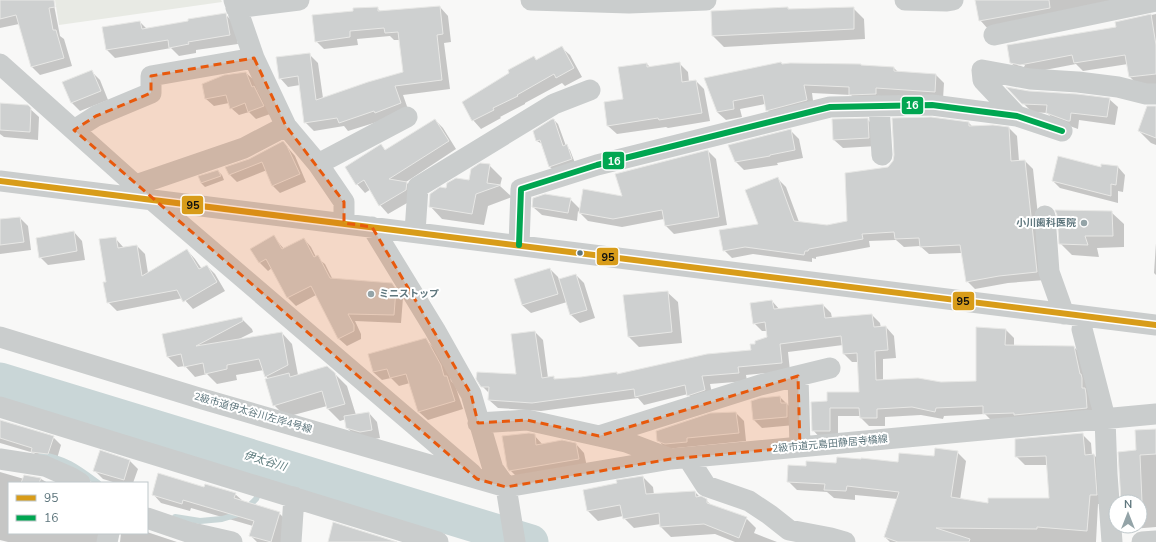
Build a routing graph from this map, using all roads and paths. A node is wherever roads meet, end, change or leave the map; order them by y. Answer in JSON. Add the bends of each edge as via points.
{"nodes":[{"id":1,"x":299,"y":0,"type":"edge"},
{"id":2,"x":531,"y":0,"type":"edge"},
{"id":3,"x":706,"y":0,"type":"edge"},
{"id":4,"x":905,"y":0,"type":"edge"},
{"id":5,"x":953,"y":0,"type":"edge"},
{"id":6,"x":235,"y":4,"type":"edge"},
{"id":7,"x":1155,"y":4,"type":"edge"},
{"id":8,"x":994,"y":35,"type":"dead end"},
{"id":9,"x":254,"y":58,"type":"junction"},
{"id":10,"x":0,"y":64,"type":"edge"},
{"id":11,"x":590,"y":90,"type":"dead end"},
{"id":12,"x":1156,"y":94,"type":"edge"},
{"id":13,"x":879,"y":106,"type":"junction"},
{"id":14,"x":1017,"y":116,"type":"junction"},
{"id":15,"x":407,"y":117,"type":"dead end"},
{"id":16,"x":286,"y":126,"type":"junction"},
{"id":17,"x":74,"y":130,"type":"junction"},
{"id":18,"x":1062,"y":132,"type":"dead end"},
{"id":19,"x":882,"y":155,"type":"dead end"},
{"id":20,"x":318,"y":164,"type":"junction"},
{"id":21,"x":0,"y":181,"type":"edge"},
{"id":22,"x":136,"y":185,"type":"junction"},
{"id":23,"x":152,"y":200,"type":"junction"},
{"id":24,"x":1045,"y":216,"type":"dead end"},
{"id":25,"x":344,"y":223,"type":"junction"},
{"id":26,"x":372,"y":227,"type":"junction"},
{"id":27,"x":415,"y":232,"type":"junction"},
{"id":28,"x":519,"y":245,"type":"junction"},
{"id":29,"x":1064,"y":314,"type":"junction"},
{"id":30,"x":1156,"y":325,"type":"edge"},
{"id":31,"x":1082,"y":329,"type":"dead end"},
{"id":32,"x":0,"y":337,"type":"edge"},
{"id":33,"x":830,"y":368,"type":"dead end"},
{"id":34,"x":798,"y":376,"type":"junction"},
{"id":35,"x":0,"y":407,"type":"edge"},
{"id":36,"x":1156,"y":414,"type":"edge"},
{"id":37,"x":1105,"y":418,"type":"junction"},
{"id":38,"x":478,"y":424,"type":"junction"},
{"id":39,"x":599,"y":436,"type":"junction"},
{"id":40,"x":800,"y":447,"type":"junction"},
{"id":41,"x":0,"y":459,"type":"edge"},
{"id":42,"x":680,"y":459,"type":"junction"},
{"id":43,"x":477,"y":479,"type":"junction"},
{"id":44,"x":79,"y":482,"type":"edge"},
{"id":45,"x":507,"y":491,"type":"junction"},
{"id":46,"x":294,"y":497,"type":"junction"},
{"id":47,"x":148,"y":518,"type":"edge"},
{"id":48,"x":1156,"y":541,"type":"edge"},
{"id":49,"x":232,"y":542,"type":"edge"},
{"id":50,"x":291,"y":542,"type":"edge"},
{"id":51,"x":438,"y":542,"type":"edge"},
{"id":52,"x":515,"y":542,"type":"edge"},
{"id":53,"x":845,"y":542,"type":"edge"},
{"id":54,"x":1112,"y":542,"type":"edge"},
{"id":55,"x":1142,"y":542,"type":"edge"}],
"edges":[{"from":1,"to":6,"type":"street"},
{"from":2,"to":3,"type":"street","via":[[629,3]]},
{"from":4,"to":5,"type":"street"},
{"from":6,"to":9,"type":"street"},
{"from":7,"to":8,"type":"street"},
{"from":9,"to":16,"type":"street"},
{"from":9,"to":17,"type":"street","via":[[152,76],[151,93],[96,116]]},
{"from":10,"to":17,"type":"street"},
{"from":11,"to":27,"type":"street","via":[[554,104],[418,187]]},
{"from":12,"to":14,"type":"street","via":[[1146,94],[1118,86],[1030,79],[982,70],[983,80]]},
{"from":13,"to":14,"type":"street","via":[[932,105]]},
{"from":13,"to":19,"type":"street"},
{"from":13,"to":28,"type":"street","via":[[830,107],[597,165],[521,189]]},
{"from":14,"to":18,"type":"street"},
{"from":15,"to":20,"type":"street"},
{"from":16,"to":20,"type":"street"},
{"from":16,"to":22,"type":"street","via":[[244,148]]},
{"from":17,"to":22,"type":"street"},
{"from":20,"to":25,"type":"street","via":[[344,202]]},
{"from":21,"to":23,"type":"street"},
{"from":22,"to":23,"type":"street"},
{"from":23,"to":25,"type":"street"},
{"from":23,"to":43,"type":"street"},
{"from":24,"to":29,"type":"street","via":[[1049,272]]},
{"from":25,"to":26,"type":"street"},
{"from":26,"to":27,"type":"street"},
{"from":26,"to":38,"type":"street","via":[[471,394]]},
{"from":27,"to":28,"type":"street"},
{"from":28,"to":29,"type":"street"},
{"from":29,"to":30,"type":"street"},
{"from":31,"to":37,"type":"street"},
{"from":32,"to":43,"type":"street","name":"2級市道伊太谷川左岸4号線"},
{"from":33,"to":34,"type":"street"},
{"from":34,"to":39,"type":"street","via":[[760,385]]},
{"from":34,"to":40,"type":"street"},
{"from":35,"to":46,"type":"street"},
{"from":36,"to":37,"type":"street","name":"2級市道元島田静居寺橋線"},
{"from":37,"to":40,"type":"street","name":"2級市道元島田静居寺橋線"},
{"from":37,"to":54,"type":"street"},
{"from":38,"to":39,"type":"street","via":[[527,420]]},
{"from":38,"to":45,"type":"street","via":[[493,469]]},
{"from":39,"to":42,"type":"street"},
{"from":40,"to":42,"type":"street","name":"2級市道元島田静居寺橋線"},
{"from":41,"to":44,"type":"street","via":[[45,466]]},
{"from":42,"to":45,"type":"street","name":"2級市道元島田静居寺橋線"},
{"from":42,"to":53,"type":"street","via":[[706,486],[749,501],[789,530]]},
{"from":43,"to":45,"type":"street","name":"2級市道伊太谷川左岸4号線"},
{"from":45,"to":52,"type":"street"},
{"from":46,"to":50,"type":"street"},
{"from":46,"to":51,"type":"street"},
{"from":47,"to":49,"type":"street","via":[[188,532]]},
{"from":48,"to":55,"type":"street"}]}
